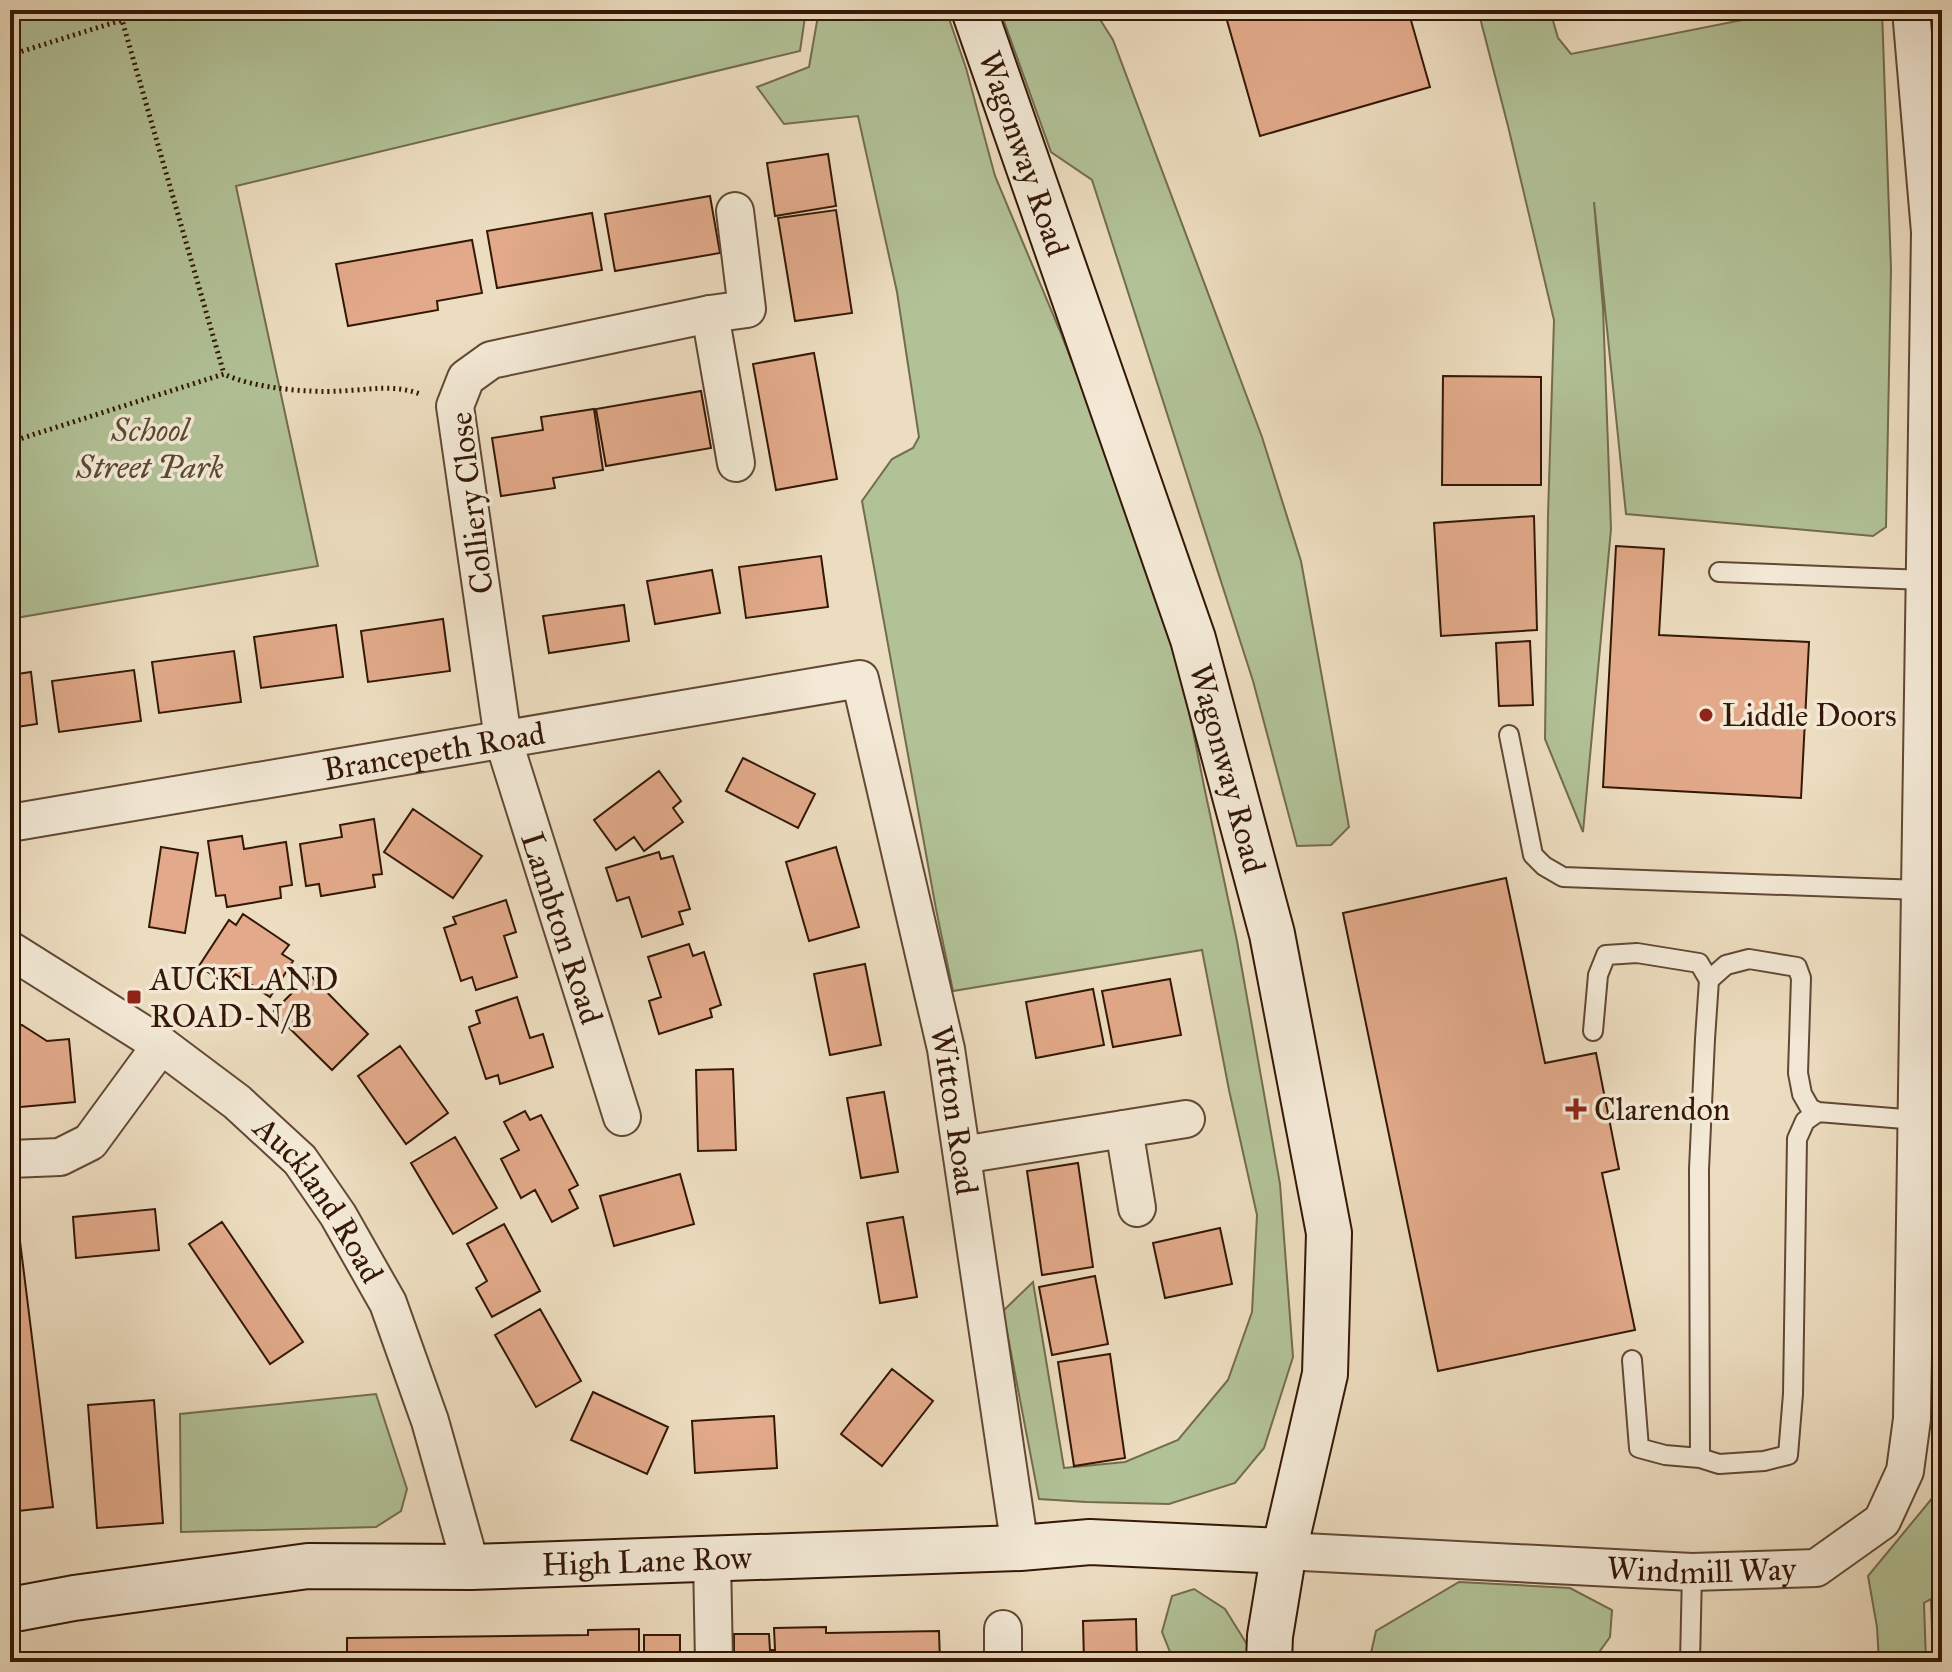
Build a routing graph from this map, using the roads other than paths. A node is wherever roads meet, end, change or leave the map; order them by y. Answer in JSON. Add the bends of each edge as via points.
{"nodes":[{"id":1,"x":974,"y":10,"type":"edge"},
{"id":2,"x":1911,"y":10,"type":"edge"},
{"id":3,"x":735,"y":211,"type":"dead end"},
{"id":4,"x":710,"y":314,"type":"junction"},
{"id":5,"x":736,"y":463,"type":"dead end"},
{"id":6,"x":1719,"y":572,"type":"dead end"},
{"id":7,"x":1925,"y":580,"type":"junction"},
{"id":8,"x":860,"y":679,"type":"joint"},
{"id":9,"x":1509,"y":735,"type":"dead end"},
{"id":10,"x":503,"y":739,"type":"junction"},
{"id":11,"x":10,"y":823,"type":"edge"},
{"id":12,"x":1920,"y":890,"type":"junction"},
{"id":13,"x":10,"y":950,"type":"edge"},
{"id":14,"x":1709,"y":980,"type":"junction"},
{"id":15,"x":1593,"y":1031,"type":"dead end"},
{"id":16,"x":161,"y":1045,"type":"junction"},
{"id":17,"x":1818,"y":1112,"type":"junction"},
{"id":18,"x":622,"y":1117,"type":"dead end"},
{"id":19,"x":1186,"y":1119,"type":"dead end"},
{"id":20,"x":1917,"y":1120,"type":"junction"},
{"id":21,"x":1124,"y":1129,"type":"junction"},
{"id":22,"x":962,"y":1155,"type":"junction"},
{"id":23,"x":10,"y":1159,"type":"edge"},
{"id":24,"x":1137,"y":1208,"type":"dead end"},
{"id":25,"x":1632,"y":1360,"type":"dead end"},
{"id":26,"x":1700,"y":1458,"type":"junction"},
{"id":27,"x":1020,"y":1548,"type":"junction"},
{"id":28,"x":1284,"y":1551,"type":"junction"},
{"id":29,"x":712,"y":1559,"type":"junction"},
{"id":30,"x":471,"y":1567,"type":"junction"},
{"id":31,"x":1692,"y":1572,"type":"junction"},
{"id":32,"x":10,"y":1610,"type":"edge"},
{"id":33,"x":714,"y":1662,"type":"edge"},
{"id":34,"x":1269,"y":1662,"type":"edge"},
{"id":35,"x":1690,"y":1662,"type":"edge"}],
"edges":[{"from":1,"to":28,"type":"main road","name":"Wagonway Road","via":[[1193,639],[1275,950],[1329,1233],[1325,1374]]},
{"from":2,"to":7,"type":"street","name":"Windmill Way","via":[[1930,232]]},
{"from":3,"to":4,"type":"street","name":"Colliery Close","via":[[747,309]]},
{"from":4,"to":5,"type":"street"},
{"from":4,"to":10,"type":"street","name":"Colliery Close","via":[[491,360],[466,378],[455,406]]},
{"from":6,"to":7,"type":"lane"},
{"from":7,"to":12,"type":"street","name":"Windmill Way"},
{"from":8,"to":10,"type":"street","name":"Brancepeth Road"},
{"from":8,"to":22,"type":"street","name":"Witton Road","via":[[946,1049]]},
{"from":9,"to":12,"type":"lane","via":[[1533,855],[1563,877]]},
{"from":10,"to":11,"type":"street","name":"Brancepeth Road"},
{"from":10,"to":18,"type":"street","name":"Lambton Road"},
{"from":12,"to":20,"type":"street","name":"Windmill Way"},
{"from":13,"to":16,"type":"street","name":"Auckland Road"},
{"from":14,"to":15,"type":"lane","via":[[1699,963],[1637,953],[1606,955],[1598,975]]},
{"from":14,"to":17,"type":"lane","via":[[1726,965],[1749,959],[1797,967],[1798,1073],[1802,1094]]},
{"from":14,"to":26,"type":"lane","via":[[1699,1169]]},
{"from":16,"to":23,"type":"street","via":[[90,1142],[60,1157]]},
{"from":16,"to":30,"type":"street","name":"Auckland Road","via":[[237,1102],[300,1160],[338,1215],[388,1303],[430,1421]]},
{"from":17,"to":20,"type":"lane"},
{"from":17,"to":26,"type":"lane","via":[[1805,1121],[1797,1139],[1788,1455],[1719,1464]]},
{"from":19,"to":21,"type":"street"},
{"from":20,"to":31,"type":"street","name":"Windmill Way","via":[[1912,1419],[1905,1471],[1882,1521],[1816,1568]]},
{"from":21,"to":22,"type":"street"},
{"from":21,"to":24,"type":"street"},
{"from":22,"to":27,"type":"street","name":"Witton Road"},
{"from":25,"to":26,"type":"lane","via":[[1639,1448]]},
{"from":27,"to":28,"type":"main road","name":"High Lane Row","via":[[1090,1542]]},
{"from":27,"to":29,"type":"main road","name":"High Lane Row"},
{"from":28,"to":31,"type":"street","name":"Windmill Way"},
{"from":28,"to":34,"type":"main road","name":"Wagonway Road"},
{"from":29,"to":30,"type":"main road","name":"High Lane Row"},
{"from":29,"to":33,"type":"street"},
{"from":30,"to":32,"type":"main road","name":"High Lane Row","via":[[308,1566]]},
{"from":31,"to":35,"type":"lane"}]}
